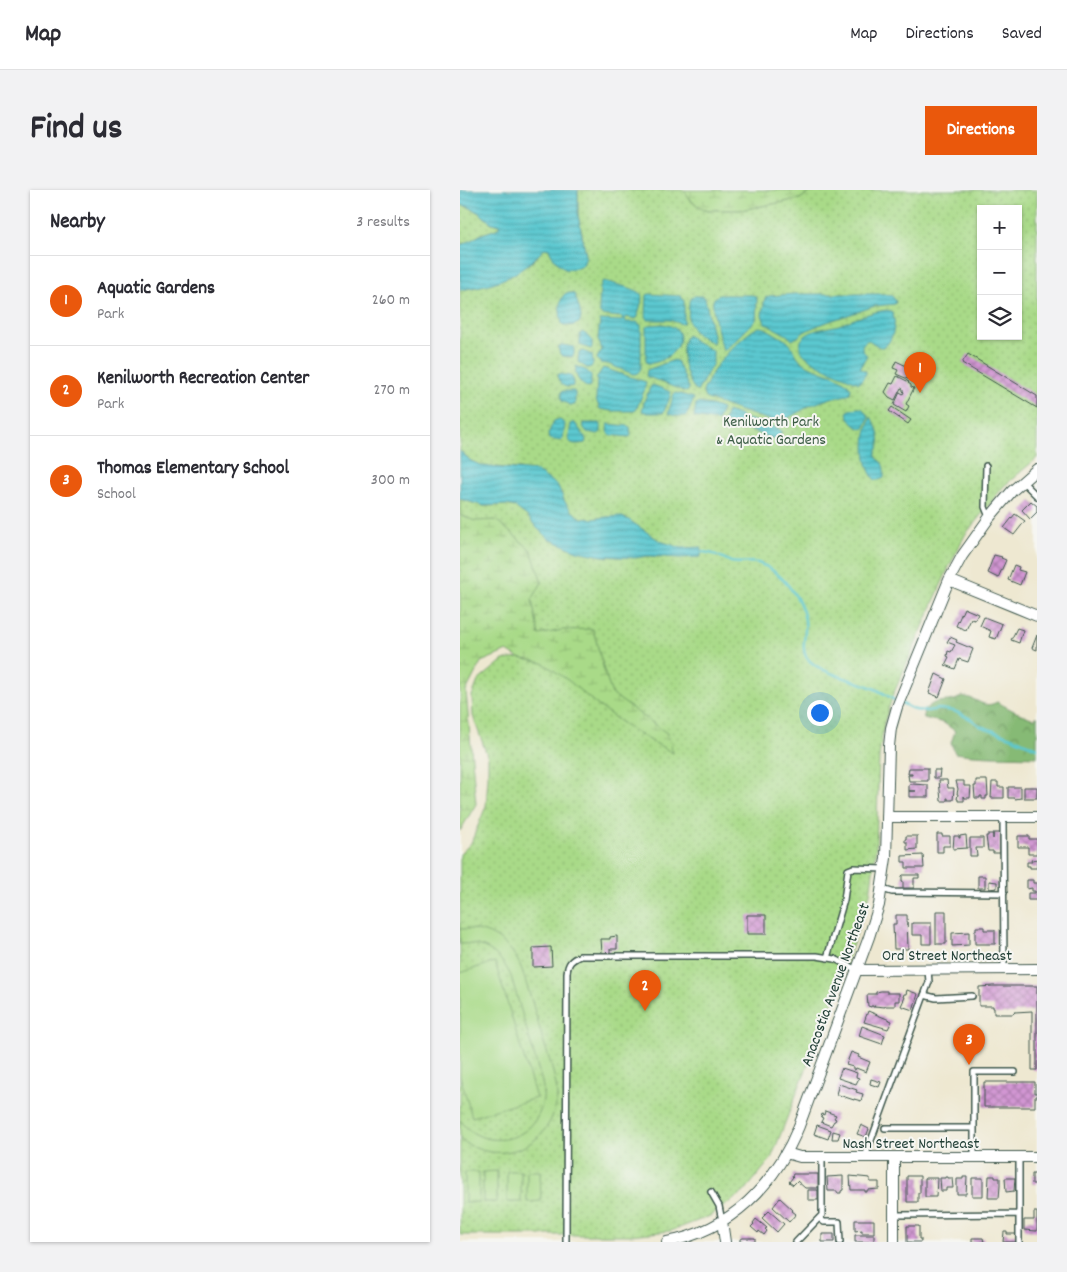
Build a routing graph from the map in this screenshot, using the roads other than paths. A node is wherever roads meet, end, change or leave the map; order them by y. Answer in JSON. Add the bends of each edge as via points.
{"nodes":[{"id":1,"x":986,"y":466,"type":"dead end"},
{"id":2,"x":1037,"y":469,"type":"edge"},
{"id":3,"x":1022,"y":482,"type":"junction"},
{"id":4,"x":1037,"y":496,"type":"edge"},
{"id":5,"x":989,"y":518,"type":"junction"},
{"id":6,"x":949,"y":580,"type":"junction"},
{"id":7,"x":1037,"y":616,"type":"edge"},
{"id":8,"x":888,"y":817,"type":"junction"},
{"id":9,"x":1003,"y":817,"type":"junction"},
{"id":10,"x":1037,"y":817,"type":"edge"},
{"id":11,"x":885,"y":869,"type":"junction"},
{"id":12,"x":882,"y":889,"type":"junction"},
{"id":13,"x":1004,"y":893,"type":"junction"},
{"id":14,"x":826,"y":958,"type":"junction"},
{"id":15,"x":928,"y":969,"type":"junction"},
{"id":16,"x":1004,"y":969,"type":"junction"},
{"id":17,"x":1037,"y":969,"type":"edge"},
{"id":18,"x":857,"y":970,"type":"junction"},
{"id":19,"x":924,"y":996,"type":"junction"},
{"id":20,"x":972,"y":996,"type":"dead end"},
{"id":21,"x":1015,"y":1072,"type":"dead end"},
{"id":22,"x":885,"y":1128,"type":"dead end"},
{"id":23,"x":974,"y":1128,"type":"junction"},
{"id":24,"x":786,"y":1153,"type":"junction"},
{"id":25,"x":822,"y":1157,"type":"junction"},
{"id":26,"x":865,"y":1157,"type":"junction"},
{"id":27,"x":894,"y":1157,"type":"junction"},
{"id":28,"x":974,"y":1157,"type":"junction"},
{"id":29,"x":1019,"y":1157,"type":"junction"},
{"id":30,"x":1037,"y":1157,"type":"edge"},
{"id":31,"x":711,"y":1192,"type":"dead end"},
{"id":32,"x":1019,"y":1214,"type":"junction"},
{"id":33,"x":894,"y":1215,"type":"junction"},
{"id":34,"x":819,"y":1218,"type":"junction"},
{"id":35,"x":722,"y":1221,"type":"junction"},
{"id":36,"x":566,"y":1242,"type":"edge"},
{"id":37,"x":667,"y":1242,"type":"edge"},
{"id":38,"x":725,"y":1242,"type":"edge"},
{"id":39,"x":796,"y":1242,"type":"edge"},
{"id":40,"x":840,"y":1242,"type":"edge"},
{"id":41,"x":894,"y":1242,"type":"edge"},
{"id":42,"x":1019,"y":1242,"type":"edge"}],
"edges":[{"from":1,"to":5,"type":"lane","via":[[985,507]]},
{"from":2,"to":3,"type":"street","name":"Anacostia Avenue Northeast"},
{"from":3,"to":4,"type":"lane"},
{"from":3,"to":5,"type":"street","name":"Anacostia Avenue Northeast"},
{"from":5,"to":6,"type":"street","name":"Anacostia Avenue Northeast"},
{"from":6,"to":7,"type":"street"},
{"from":6,"to":8,"type":"street","name":"Anacostia Avenue Northeast","via":[[897,707],[889,746]]},
{"from":8,"to":9,"type":"street"},
{"from":8,"to":11,"type":"street","name":"Anacostia Avenue Northeast"},
{"from":9,"to":10,"type":"street"},
{"from":9,"to":13,"type":"lane"},
{"from":11,"to":12,"type":"street","name":"Anacostia Avenue Northeast"},
{"from":11,"to":14,"type":"lane","via":[[848,870],[844,900]]},
{"from":12,"to":13,"type":"lane","via":[[892,892]]},
{"from":12,"to":18,"type":"street","name":"Anacostia Avenue Northeast"},
{"from":13,"to":16,"type":"lane"},
{"from":14,"to":18,"type":"lane"},
{"from":14,"to":36,"type":"lane","via":[[580,956],[568,964]]},
{"from":15,"to":16,"type":"street","name":"Ord Street Northeast"},
{"from":15,"to":18,"type":"street","name":"Ord Street Northeast"},
{"from":15,"to":19,"type":"lane","via":[[929,982]]},
{"from":16,"to":17,"type":"street","name":"Ord Street Northeast"},
{"from":18,"to":24,"type":"street","name":"Anacostia Avenue Northeast"},
{"from":19,"to":20,"type":"lane"},
{"from":19,"to":26,"type":"lane"},
{"from":21,"to":23,"type":"lane","via":[[974,1072]]},
{"from":22,"to":23,"type":"lane"},
{"from":23,"to":28,"type":"lane"},
{"from":24,"to":25,"type":"street","name":"Nash Street Northeast"},
{"from":24,"to":35,"type":"street","name":"Anacostia Avenue Northeast","via":[[762,1188]]},
{"from":25,"to":26,"type":"street","name":"Nash Street Northeast"},
{"from":25,"to":34,"type":"lane","via":[[822,1215]]},
{"from":26,"to":27,"type":"street","name":"Nash Street Northeast"},
{"from":27,"to":28,"type":"street","name":"Nash Street Northeast"},
{"from":27,"to":33,"type":"street"},
{"from":28,"to":29,"type":"street","name":"Nash Street Northeast"},
{"from":29,"to":30,"type":"street","name":"Nash Street Northeast"},
{"from":29,"to":32,"type":"lane"},
{"from":31,"to":35,"type":"lane","via":[[719,1206]]},
{"from":32,"to":33,"type":"lane"},
{"from":32,"to":42,"type":"lane"},
{"from":33,"to":41,"type":"street"},
{"from":34,"to":39,"type":"lane"},
{"from":34,"to":40,"type":"lane","via":[[824,1222],[839,1222]]},
{"from":35,"to":37,"type":"street","name":"Anacostia Avenue Northeast","via":[[694,1235]]},
{"from":35,"to":38,"type":"street"}]}
